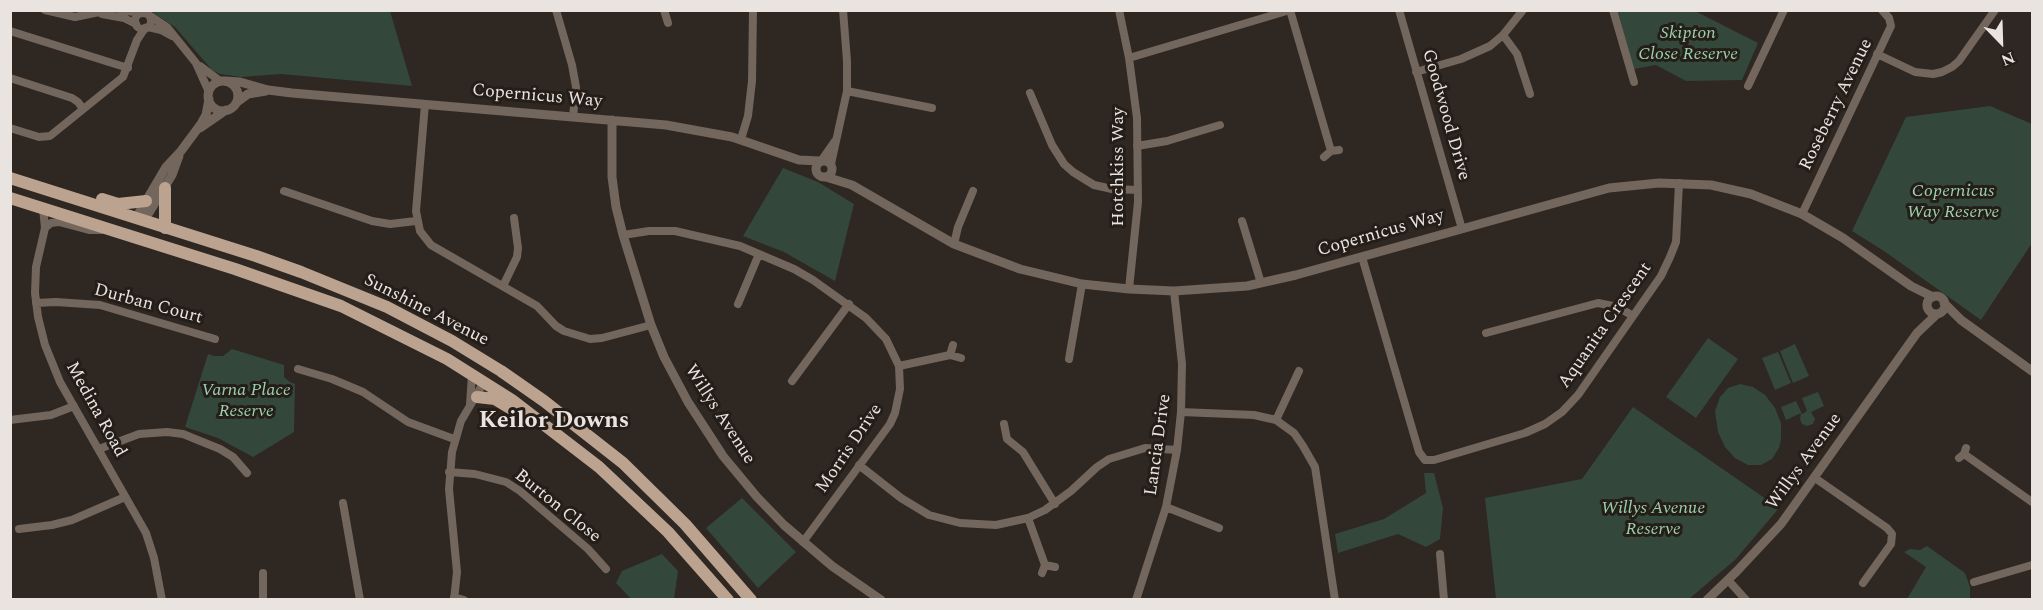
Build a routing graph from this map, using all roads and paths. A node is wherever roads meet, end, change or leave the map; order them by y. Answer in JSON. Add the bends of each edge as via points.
{"nodes":[{"id":1,"x":45,"y":10,"type":"edge"},
{"id":2,"x":110,"y":10,"type":"edge"},
{"id":3,"x":120,"y":10,"type":"edge"},
{"id":4,"x":556,"y":10,"type":"edge"},
{"id":5,"x":664,"y":10,"type":"edge"},
{"id":6,"x":753,"y":10,"type":"edge"},
{"id":7,"x":843,"y":10,"type":"edge"},
{"id":8,"x":1119,"y":10,"type":"edge"},
{"id":9,"x":1290,"y":10,"type":"edge"},
{"id":10,"x":1399,"y":10,"type":"edge"},
{"id":11,"x":1523,"y":10,"type":"edge"},
{"id":12,"x":1613,"y":10,"type":"edge"},
{"id":13,"x":1784,"y":10,"type":"edge"},
{"id":14,"x":1882,"y":10,"type":"edge"},
{"id":15,"x":1995,"y":10,"type":"edge"},
{"id":16,"x":97,"y":14,"type":"junction"},
{"id":17,"x":145,"y":14,"type":"junction"},
{"id":18,"x":668,"y":23,"type":"dead end"},
{"id":19,"x":136,"y":25,"type":"junction"},
{"id":20,"x":146,"y":28,"type":"junction"},
{"id":21,"x":10,"y":31,"type":"edge"},
{"id":22,"x":1503,"y":35,"type":"junction"},
{"id":23,"x":137,"y":40,"type":"junction"},
{"id":24,"x":178,"y":40,"type":"junction"},
{"id":25,"x":1877,"y":54,"type":"junction"},
{"id":26,"x":1129,"y":58,"type":"junction"},
{"id":27,"x":196,"y":63,"type":"junction"},
{"id":28,"x":128,"y":68,"type":"junction"},
{"id":29,"x":1416,"y":72,"type":"junction"},
{"id":30,"x":10,"y":78,"type":"edge"},
{"id":31,"x":223,"y":81,"type":"junction"},
{"id":32,"x":1634,"y":82,"type":"dead end"},
{"id":33,"x":1748,"y":86,"type":"dead end"},
{"id":34,"x":268,"y":90,"type":"junction"},
{"id":35,"x":847,"y":91,"type":"junction"},
{"id":36,"x":1030,"y":93,"type":"dead end"},
{"id":37,"x":1530,"y":94,"type":"dead end"},
{"id":38,"x":209,"y":96,"type":"junction"},
{"id":39,"x":237,"y":102,"type":"junction"},
{"id":40,"x":425,"y":104,"type":"junction"},
{"id":41,"x":932,"y":108,"type":"dead end"},
{"id":42,"x":83,"y":110,"type":"junction"},
{"id":43,"x":226,"y":110,"type":"junction"},
{"id":44,"x":573,"y":117,"type":"junction"},
{"id":45,"x":612,"y":120,"type":"junction"},
{"id":46,"x":1220,"y":125,"type":"dead end"},
{"id":47,"x":10,"y":128,"type":"edge"},
{"id":48,"x":196,"y":131,"type":"junction"},
{"id":49,"x":837,"y":137,"type":"junction"},
{"id":50,"x":741,"y":139,"type":"junction"},
{"id":51,"x":1137,"y":146,"type":"junction"},
{"id":52,"x":181,"y":151,"type":"junction"},
{"id":53,"x":1331,"y":153,"type":"dead end"},
{"id":54,"x":799,"y":159,"type":"junction"},
{"id":55,"x":820,"y":161,"type":"junction"},
{"id":56,"x":831,"y":165,"type":"junction"},
{"id":57,"x":821,"y":175,"type":"junction"},
{"id":58,"x":10,"y":178,"type":"edge"},
{"id":59,"x":1678,"y":183,"type":"junction"},
{"id":60,"x":30,"y":184,"type":"junction"},
{"id":61,"x":852,"y":185,"type":"junction"},
{"id":62,"x":165,"y":188,"type":"junction"},
{"id":63,"x":1138,"y":190,"type":"junction"},
{"id":64,"x":284,"y":191,"type":"dead end"},
{"id":65,"x":973,"y":191,"type":"dead end"},
{"id":66,"x":10,"y":198,"type":"edge"},
{"id":67,"x":146,"y":201,"type":"junction"},
{"id":68,"x":43,"y":208,"type":"junction"},
{"id":69,"x":1802,"y":214,"type":"junction"},
{"id":70,"x":514,"y":218,"type":"dead end"},
{"id":71,"x":140,"y":220,"type":"junction"},
{"id":72,"x":416,"y":221,"type":"junction"},
{"id":73,"x":1242,"y":221,"type":"dead end"},
{"id":74,"x":45,"y":228,"type":"junction"},
{"id":75,"x":165,"y":228,"type":"junction"},
{"id":76,"x":111,"y":229,"type":"junction"},
{"id":77,"x":1462,"y":229,"type":"junction"},
{"id":78,"x":623,"y":235,"type":"junction"},
{"id":79,"x":132,"y":236,"type":"junction"},
{"id":80,"x":954,"y":244,"type":"junction"},
{"id":81,"x":759,"y":254,"type":"junction"},
{"id":82,"x":1362,"y":257,"type":"junction"},
{"id":83,"x":1261,"y":283,"type":"junction"},
{"id":84,"x":1082,"y":284,"type":"junction"},
{"id":85,"x":503,"y":286,"type":"junction"},
{"id":86,"x":1129,"y":289,"type":"junction"},
{"id":87,"x":1174,"y":291,"type":"junction"},
{"id":88,"x":362,"y":296,"type":"junction"},
{"id":89,"x":36,"y":303,"type":"junction"},
{"id":90,"x":1929,"y":303,"type":"junction"},
{"id":91,"x":1944,"y":303,"type":"junction"},
{"id":92,"x":738,"y":304,"type":"dead end"},
{"id":93,"x":849,"y":304,"type":"junction"},
{"id":94,"x":1939,"y":313,"type":"junction"},
{"id":95,"x":1633,"y":316,"type":"junction"},
{"id":96,"x":1961,"y":320,"type":"junction"},
{"id":97,"x":651,"y":325,"type":"junction"},
{"id":98,"x":423,"y":326,"type":"junction"},
{"id":99,"x":1486,"y":333,"type":"dead end"},
{"id":100,"x":1917,"y":333,"type":"junction"},
{"id":101,"x":215,"y":339,"type":"dead end"},
{"id":102,"x":953,"y":345,"type":"dead end"},
{"id":103,"x":426,"y":348,"type":"junction"},
{"id":104,"x":950,"y":355,"type":"junction"},
{"id":105,"x":962,"y":358,"type":"dead end"},
{"id":106,"x":1069,"y":359,"type":"dead end"},
{"id":107,"x":899,"y":366,"type":"junction"},
{"id":108,"x":298,"y":369,"type":"dead end"},
{"id":109,"x":2032,"y":370,"type":"edge"},
{"id":110,"x":1299,"y":371,"type":"dead end"},
{"id":111,"x":472,"y":375,"type":"junction"},
{"id":112,"x":792,"y":381,"type":"dead end"},
{"id":113,"x":484,"y":382,"type":"junction"},
{"id":114,"x":473,"y":401,"type":"junction"},
{"id":115,"x":75,"y":406,"type":"junction"},
{"id":116,"x":1181,"y":412,"type":"junction"},
{"id":117,"x":10,"y":420,"type":"edge"},
{"id":118,"x":1276,"y":420,"type":"junction"},
{"id":119,"x":1004,"y":424,"type":"dead end"},
{"id":120,"x":556,"y":432,"type":"junction"},
{"id":121,"x":454,"y":439,"type":"junction"},
{"id":122,"x":99,"y":449,"type":"junction"},
{"id":123,"x":1177,"y":450,"type":"junction"},
{"id":124,"x":1963,"y":454,"type":"dead end"},
{"id":125,"x":860,"y":465,"type":"junction"},
{"id":126,"x":449,"y":472,"type":"junction"},
{"id":127,"x":248,"y":473,"type":"dead end"},
{"id":128,"x":1815,"y":478,"type":"junction"},
{"id":129,"x":125,"y":497,"type":"junction"},
{"id":130,"x":2032,"y":502,"type":"edge"},
{"id":131,"x":343,"y":503,"type":"dead end"},
{"id":132,"x":1055,"y":504,"type":"junction"},
{"id":133,"x":1166,"y":507,"type":"junction"},
{"id":134,"x":1028,"y":518,"type":"junction"},
{"id":135,"x":1219,"y":528,"type":"dead end"},
{"id":136,"x":19,"y":529,"type":"dead end"},
{"id":137,"x":803,"y":542,"type":"junction"},
{"id":138,"x":1440,"y":554,"type":"dead end"},
{"id":139,"x":2032,"y":565,"type":"edge"},
{"id":140,"x":1055,"y":567,"type":"dead end"},
{"id":141,"x":606,"y":569,"type":"dead end"},
{"id":142,"x":263,"y":573,"type":"dead end"},
{"id":143,"x":1728,"y":580,"type":"junction"},
{"id":144,"x":1974,"y":582,"type":"dead end"},
{"id":145,"x":1863,"y":583,"type":"dead end"},
{"id":146,"x":454,"y":598,"type":"edge"},
{"id":147,"x":162,"y":600,"type":"edge"},
{"id":148,"x":263,"y":600,"type":"edge"},
{"id":149,"x":360,"y":600,"type":"edge"},
{"id":150,"x":464,"y":600,"type":"edge"},
{"id":151,"x":728,"y":600,"type":"edge"},
{"id":152,"x":751,"y":600,"type":"edge"},
{"id":153,"x":881,"y":600,"type":"edge"},
{"id":154,"x":1136,"y":600,"type":"edge"},
{"id":155,"x":1335,"y":600,"type":"edge"},
{"id":156,"x":1444,"y":600,"type":"edge"},
{"id":157,"x":1707,"y":600,"type":"edge"},
{"id":158,"x":1746,"y":600,"type":"edge"}],
"edges":[{"from":1,"to":16,"type":"street","via":[[67,17]]},
{"from":2,"to":16,"type":"street"},
{"from":3,"to":17,"type":"street"},
{"from":4,"to":44,"type":"street","via":[[576,87]]},
{"from":5,"to":18,"type":"street"},
{"from":6,"to":50,"type":"street","via":[[752,81]]},
{"from":7,"to":35,"type":"street"},
{"from":8,"to":26,"type":"street","name":"Hotchkiss Way"},
{"from":9,"to":26,"type":"street"},
{"from":9,"to":53,"type":"street"},
{"from":10,"to":29,"type":"street","name":"Goodwood Drive"},
{"from":11,"to":22,"type":"street"},
{"from":12,"to":32,"type":"street"},
{"from":13,"to":33,"type":"street"},
{"from":14,"to":25,"type":"street","name":"Roseberry Avenue","via":[[1890,18],[1891,26]]},
{"from":15,"to":25,"type":"street","via":[[1959,61],[1942,72],[1915,72]]},
{"from":16,"to":19,"type":"street","via":[[119,16]]},
{"from":17,"to":19,"type":"street","via":[[136,17]]},
{"from":17,"to":20,"type":"street","via":[[151,20]]},
{"from":17,"to":24,"type":"street","via":[[165,24]]},
{"from":19,"to":20,"type":"street"},
{"from":19,"to":23,"type":"street"},
{"from":20,"to":23,"type":"street"},
{"from":20,"to":24,"type":"street","via":[[162,30]]},
{"from":21,"to":28,"type":"street"},
{"from":22,"to":29,"type":"street","via":[[1477,53]]},
{"from":22,"to":37,"type":"street","via":[[1517,54]]},
{"from":23,"to":28,"type":"street"},
{"from":24,"to":27,"type":"street"},
{"from":25,"to":69,"type":"street","name":"Roseberry Avenue"},
{"from":26,"to":51,"type":"street","name":"Hotchkiss Way"},
{"from":27,"to":31,"type":"street"},
{"from":27,"to":38,"type":"street"},
{"from":28,"to":42,"type":"street"},
{"from":29,"to":77,"type":"street","name":"Goodwood Drive"},
{"from":30,"to":42,"type":"street","via":[[72,98]]},
{"from":31,"to":34,"type":"street","name":"Copernicus Way"},
{"from":31,"to":38,"type":"street","via":[[214,84]]},
{"from":31,"to":39,"type":"street","via":[[236,89]]},
{"from":34,"to":39,"type":"street","name":"Copernicus Way","via":[[248,94]]},
{"from":34,"to":40,"type":"street","name":"Copernicus Way"},
{"from":35,"to":41,"type":"street"},
{"from":35,"to":49,"type":"street"},
{"from":36,"to":63,"type":"street","via":[[1064,164],[1094,185]]},
{"from":38,"to":43,"type":"street","via":[[213,107]]},
{"from":38,"to":48,"type":"street","via":[[206,114]]},
{"from":39,"to":43,"type":"street"},
{"from":40,"to":44,"type":"street","name":"Copernicus Way"},
{"from":40,"to":72,"type":"street"},
{"from":42,"to":47,"type":"street","via":[[47,138]]},
{"from":43,"to":48,"type":"street"},
{"from":44,"to":45,"type":"street","name":"Copernicus Way"},
{"from":45,"to":50,"type":"street","name":"Copernicus Way"},
{"from":45,"to":78,"type":"street","name":"Willys Avenue","via":[[613,187]]},
{"from":46,"to":51,"type":"street"},
{"from":48,"to":52,"type":"street"},
{"from":49,"to":55,"type":"street"},
{"from":49,"to":56,"type":"street"},
{"from":50,"to":54,"type":"street","name":"Copernicus Way"},
{"from":51,"to":63,"type":"street","name":"Hotchkiss Way"},
{"from":52,"to":62,"type":"street"},
{"from":52,"to":67,"type":"street","via":[[166,167]]},
{"from":54,"to":55,"type":"street","name":"Copernicus Way"},
{"from":54,"to":57,"type":"street","name":"Copernicus Way"},
{"from":55,"to":56,"type":"street"},
{"from":55,"to":57,"type":"street","via":[[815,168]]},
{"from":56,"to":57,"type":"street","via":[[832,171]]},
{"from":56,"to":61,"type":"street","name":"Copernicus Way"},
{"from":57,"to":61,"type":"street","name":"Copernicus Way"},
{"from":58,"to":60,"type":"main road","name":"Sunshine Avenue"},
{"from":59,"to":69,"type":"street","name":"Copernicus Way","via":[[1751,194]]},
{"from":59,"to":77,"type":"street","name":"Copernicus Way","via":[[1609,188]]},
{"from":59,"to":95,"type":"street","name":"Aquanita Crescent","via":[[1676,242],[1661,276]]},
{"from":60,"to":67,"type":"main road","via":[[77,191],[118,204]]},
{"from":60,"to":71,"type":"main road","name":"Sunshine Avenue"},
{"from":61,"to":80,"type":"street","name":"Copernicus Way"},
{"from":62,"to":71,"type":"street"},
{"from":62,"to":75,"type":"main road"},
{"from":63,"to":86,"type":"street","name":"Hotchkiss Way"},
{"from":64,"to":72,"type":"street","via":[[372,221]]},
{"from":65,"to":80,"type":"street"},
{"from":66,"to":68,"type":"main road","name":"Sunshine Avenue"},
{"from":67,"to":71,"type":"street"},
{"from":68,"to":74,"type":"street","name":"Medina Road"},
{"from":68,"to":76,"type":"main road","name":"Sunshine Avenue"},
{"from":69,"to":90,"type":"street","name":"Copernicus Way","via":[[1827,227]]},
{"from":70,"to":85,"type":"street","via":[[517,257]]},
{"from":71,"to":75,"type":"main road","name":"Sunshine Avenue"},
{"from":71,"to":79,"type":"main road"},
{"from":72,"to":85,"type":"street","via":[[431,245]]},
{"from":73,"to":83,"type":"street"},
{"from":74,"to":76,"type":"street","via":[[59,222],[89,230]]},
{"from":74,"to":89,"type":"street","name":"Medina Road","via":[[36,267]]},
{"from":75,"to":88,"type":"main road","name":"Sunshine Avenue","via":[[256,256]]},
{"from":76,"to":79,"type":"main road","name":"Sunshine Avenue"},
{"from":77,"to":82,"type":"street","name":"Copernicus Way"},
{"from":78,"to":81,"type":"street","name":"Morris Drive","via":[[658,230],[684,232]]},
{"from":78,"to":97,"type":"street","name":"Willys Avenue"},
{"from":79,"to":103,"type":"main road","name":"Sunshine Avenue","via":[[341,306]]},
{"from":80,"to":84,"type":"street","name":"Copernicus Way","via":[[1020,269]]},
{"from":81,"to":92,"type":"street"},
{"from":81,"to":93,"type":"street","name":"Morris Drive","via":[[813,280]]},
{"from":82,"to":83,"type":"street","name":"Copernicus Way"},
{"from":82,"to":95,"type":"street","name":"Aquanita Crescent","via":[[1419,452],[1426,460],[1513,437],[1545,424],[1578,395]]},
{"from":83,"to":87,"type":"street","name":"Copernicus Way"},
{"from":84,"to":86,"type":"street","name":"Copernicus Way"},
{"from":84,"to":106,"type":"street"},
{"from":85,"to":97,"type":"street","via":[[574,335],[602,338]]},
{"from":86,"to":87,"type":"street","name":"Copernicus Way"},
{"from":87,"to":116,"type":"street","name":"Lancia Drive","via":[[1182,364]]},
{"from":88,"to":98,"type":"main road","name":"Sunshine Avenue"},
{"from":88,"to":103,"type":"main road","via":[[366,311]]},
{"from":89,"to":101,"type":"street","name":"Durban Court","via":[[100,305]]},
{"from":89,"to":115,"type":"street","name":"Medina Road","via":[[50,360]]},
{"from":90,"to":91,"type":"street","via":[[1938,297]]},
{"from":90,"to":94,"type":"street","via":[[1932,313]]},
{"from":90,"to":100,"type":"street","name":"Willys Avenue"},
{"from":91,"to":94,"type":"street"},
{"from":91,"to":96,"type":"street"},
{"from":93,"to":107,"type":"street","name":"Morris Drive","via":[[886,339]]},
{"from":93,"to":112,"type":"street"},
{"from":94,"to":96,"type":"street"},
{"from":94,"to":100,"type":"street","name":"Willys Avenue"},
{"from":95,"to":99,"type":"street","via":[[1618,307],[1598,303]]},
{"from":96,"to":109,"type":"street"},
{"from":97,"to":137,"type":"street","name":"Willys Avenue","via":[[675,379],[711,439],[757,497]]},
{"from":98,"to":113,"type":"main road","via":[[480,365]]},
{"from":98,"to":152,"type":"main road","name":"Sunshine Avenue","via":[[522,385],[623,463],[692,531]]},
{"from":100,"to":128,"type":"street","name":"Willys Avenue"},
{"from":102,"to":104,"type":"street"},
{"from":103,"to":111,"type":"main road","name":"Sunshine Avenue"},
{"from":104,"to":105,"type":"street"},
{"from":104,"to":107,"type":"street"},
{"from":107,"to":125,"type":"street","name":"Morris Drive","via":[[895,413]]},
{"from":108,"to":121,"type":"street","via":[[363,392],[408,422]]},
{"from":110,"to":118,"type":"street"},
{"from":111,"to":113,"type":"main road","name":"Sunshine Avenue"},
{"from":111,"to":114,"type":"street"},
{"from":113,"to":114,"type":"street"},
{"from":113,"to":120,"type":"main road","name":"Sunshine Avenue"},
{"from":114,"to":120,"type":"main road","via":[[495,399]]},
{"from":114,"to":121,"type":"street"},
{"from":115,"to":117,"type":"street","via":[[51,415]]},
{"from":115,"to":122,"type":"street","name":"Medina Road"},
{"from":116,"to":118,"type":"street","via":[[1254,415]]},
{"from":116,"to":123,"type":"street","name":"Lancia Drive"},
{"from":118,"to":155,"type":"street","via":[[1294,433],[1315,467]]},
{"from":119,"to":132,"type":"street","via":[[1004,440],[1023,452]]},
{"from":120,"to":151,"type":"main road","name":"Sunshine Avenue","via":[[646,510]]},
{"from":121,"to":126,"type":"street"},
{"from":122,"to":127,"type":"street","via":[[139,434],[183,434],[220,449]]},
{"from":122,"to":129,"type":"street","name":"Medina Road"},
{"from":123,"to":132,"type":"street","via":[[1145,448],[1109,459]]},
{"from":123,"to":133,"type":"street","name":"Lancia Drive"},
{"from":124,"to":130,"type":"street"},
{"from":125,"to":134,"type":"street","via":[[901,498],[943,520],[996,525]]},
{"from":125,"to":137,"type":"street","name":"Morris Drive"},
{"from":126,"to":141,"type":"street","name":"Burton Close","via":[[506,482],[588,549]]},
{"from":126,"to":146,"type":"street","via":[[457,572]]},
{"from":128,"to":143,"type":"street","name":"Willys Avenue","via":[[1774,531]]},
{"from":128,"to":145,"type":"street","via":[[1892,534],[1891,544]]},
{"from":129,"to":136,"type":"street","via":[[72,520]]},
{"from":129,"to":147,"type":"street","name":"Medina Road","via":[[150,546]]},
{"from":131,"to":149,"type":"street"},
{"from":132,"to":134,"type":"street"},
{"from":133,"to":135,"type":"street"},
{"from":133,"to":154,"type":"street","name":"Lancia Drive"},
{"from":134,"to":140,"type":"street","via":[[1043,569]]},
{"from":137,"to":153,"type":"street","name":"Willys Avenue"},
{"from":138,"to":156,"type":"street"},
{"from":139,"to":144,"type":"street"},
{"from":142,"to":148,"type":"street"},
{"from":143,"to":157,"type":"street","name":"Willys Avenue"},
{"from":143,"to":158,"type":"street"},
{"from":146,"to":150,"type":"street"}]}
